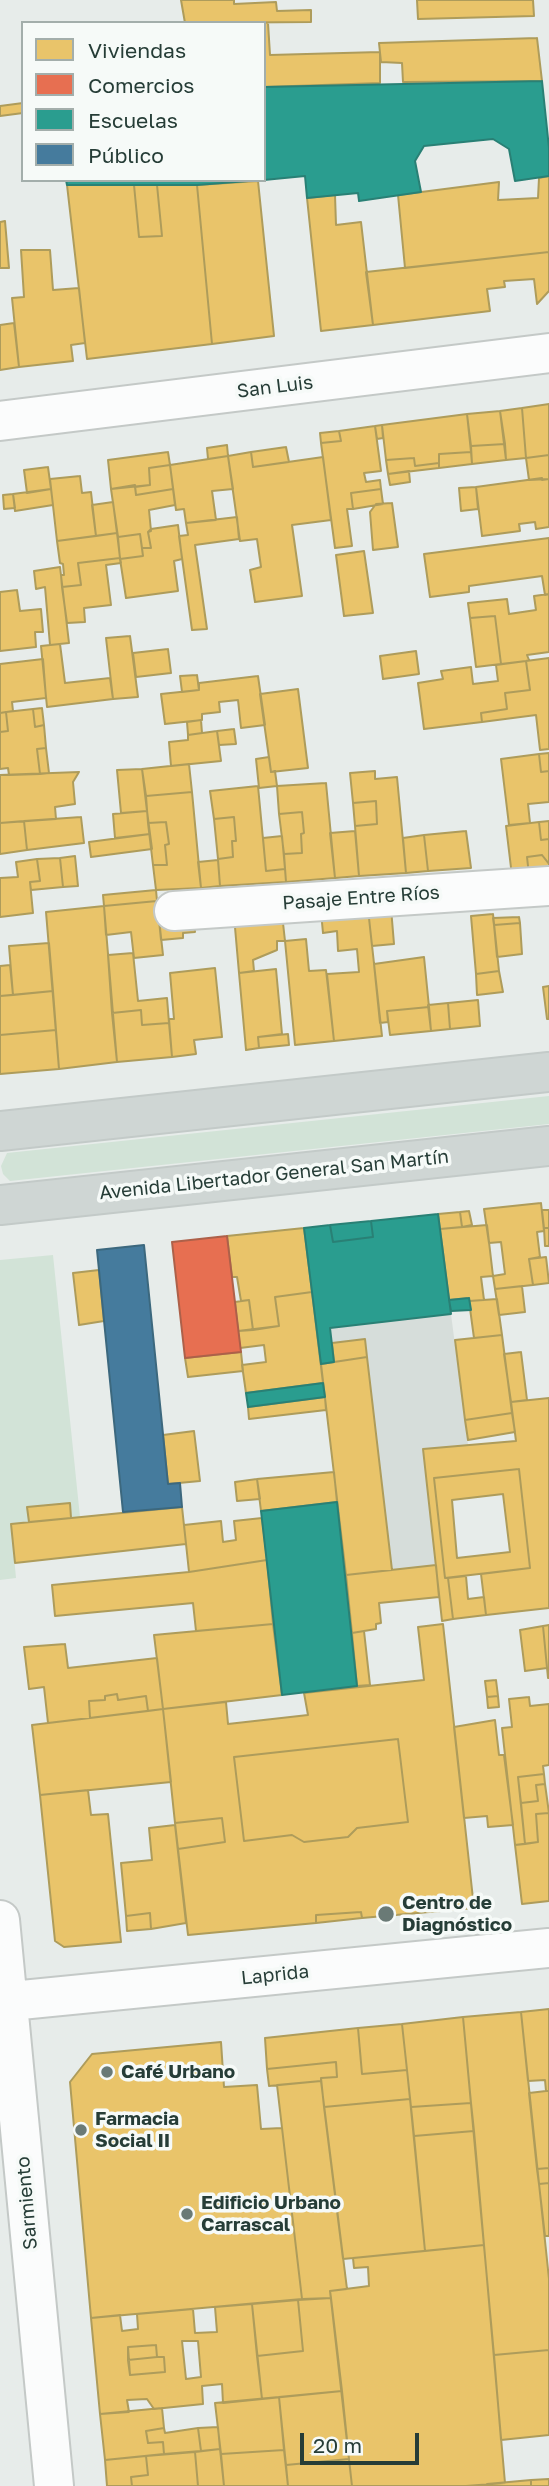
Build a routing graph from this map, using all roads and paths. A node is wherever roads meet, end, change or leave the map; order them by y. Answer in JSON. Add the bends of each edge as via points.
{"nodes":[{"id":1,"x":549,"y":353,"type":"edge"},
{"id":2,"x":0,"y":421,"type":"edge"},
{"id":3,"x":549,"y":886,"type":"edge"},
{"id":4,"x":174,"y":911,"type":"dead end"},
{"id":5,"x":549,"y":1072,"type":"edge"},
{"id":6,"x":0,"y":1131,"type":"edge"},
{"id":7,"x":549,"y":1146,"type":"edge"},
{"id":8,"x":0,"y":1205,"type":"edge"},
{"id":9,"x":0,"y":1920,"type":"edge"},
{"id":10,"x":549,"y":1948,"type":"edge"},
{"id":11,"x":4,"y":2001,"type":"edge"},
{"id":12,"x":54,"y":2486,"type":"edge"}],
"edges":[{"from":1,"to":2,"type":"street","name":"San Luis"},
{"from":3,"to":4,"type":"street","name":"Pasaje Entre Ríos"},
{"from":5,"to":6,"type":"main road"},
{"from":7,"to":8,"type":"main road","name":"Avenida Libertador General San Martín"},
{"from":9,"to":11,"type":"street","name":"Sarmiento"},
{"from":10,"to":11,"type":"street","name":"Laprida"},
{"from":11,"to":12,"type":"street","name":"Sarmiento"}]}
